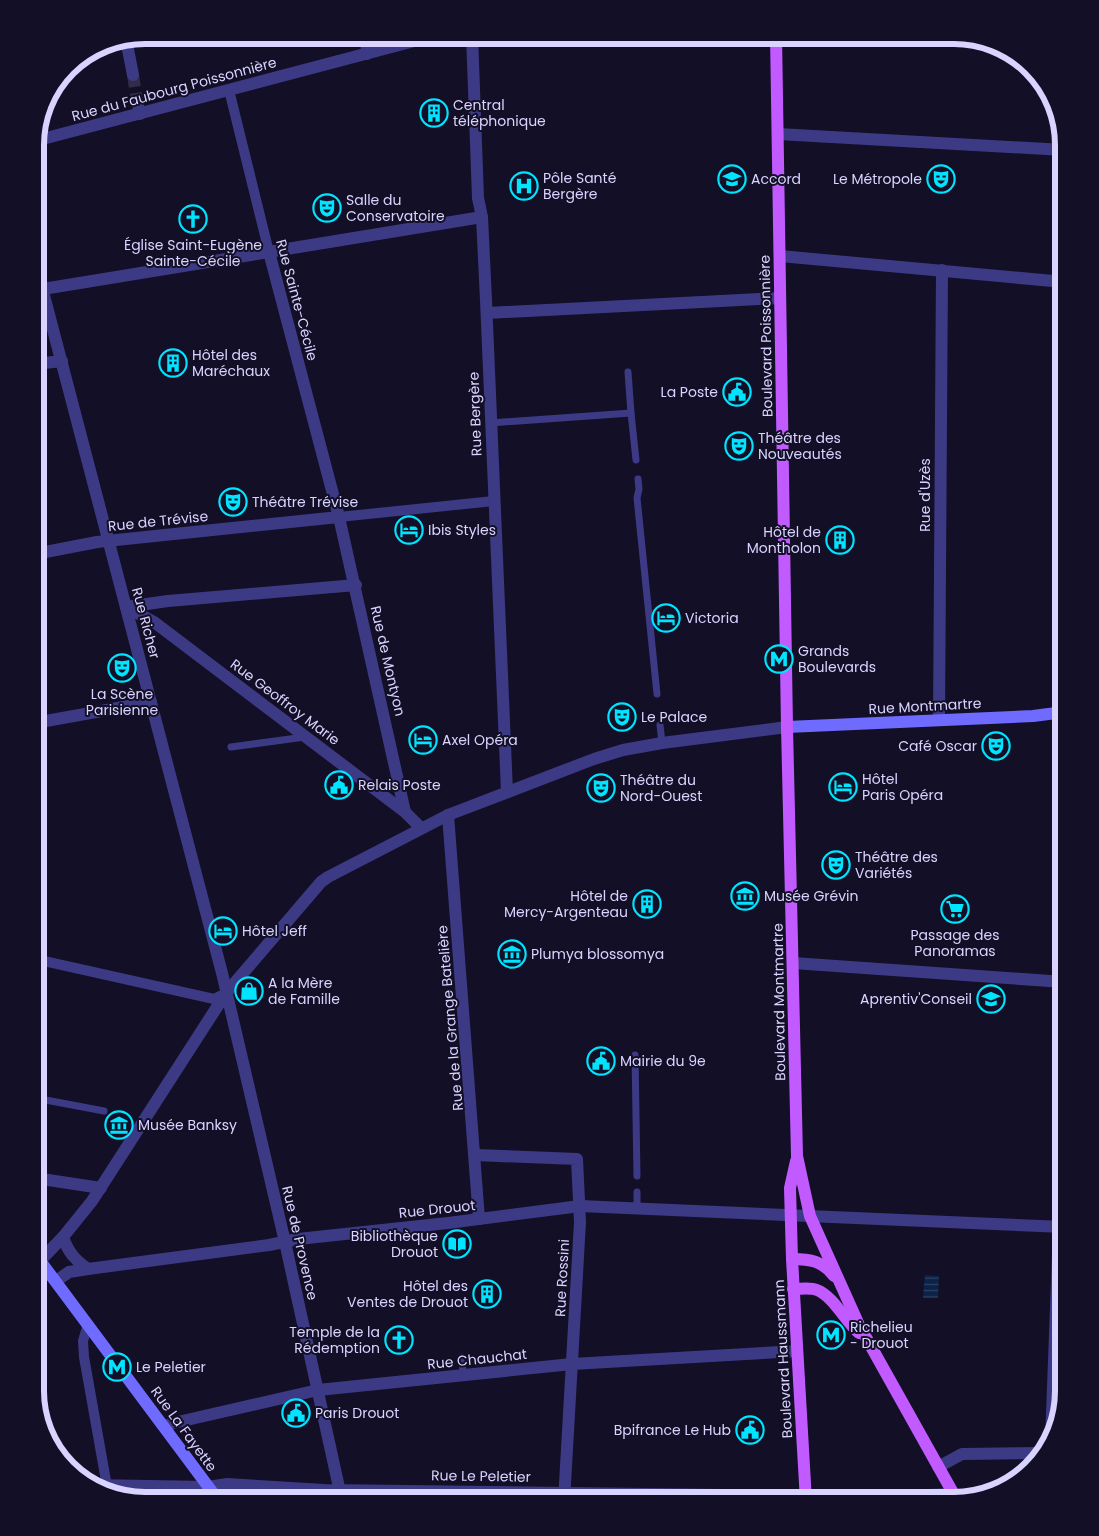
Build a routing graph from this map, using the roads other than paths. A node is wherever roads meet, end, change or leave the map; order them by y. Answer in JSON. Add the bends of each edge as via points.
{"nodes":[{"id":1,"x":366,"y":44,"type":"edge"},
{"id":2,"x":404,"y":44,"type":"edge"},
{"id":3,"x":472,"y":44,"type":"edge"},
{"id":4,"x":776,"y":44,"type":"edge"},
{"id":5,"x":127,"y":46,"type":"edge"},
{"id":6,"x":367,"y":54,"type":"junction"},
{"id":7,"x":133,"y":75,"type":"tunnel mouth"},
{"id":8,"x":229,"y":90,"type":"junction"},
{"id":9,"x":137,"y":100,"type":"tunnel mouth"},
{"id":10,"x":140,"y":114,"type":"junction"},
{"id":11,"x":778,"y":134,"type":"junction"},
{"id":12,"x":44,"y":140,"type":"edge"},
{"id":13,"x":1055,"y":149,"type":"edge"},
{"id":14,"x":482,"y":217,"type":"junction"},
{"id":15,"x":269,"y":252,"type":"junction"},
{"id":16,"x":780,"y":256,"type":"junction"},
{"id":17,"x":942,"y":270,"type":"junction"},
{"id":18,"x":1055,"y":281,"type":"edge"},
{"id":19,"x":44,"y":289,"type":"edge"},
{"id":20,"x":44,"y":293,"type":"edge"},
{"id":21,"x":780,"y":298,"type":"junction"},
{"id":22,"x":486,"y":313,"type":"junction"},
{"id":23,"x":62,"y":361,"type":"junction"},
{"id":24,"x":44,"y":363,"type":"edge"},
{"id":25,"x":628,"y":372,"type":"dead end"},
{"id":26,"x":631,"y":413,"type":"junction"},
{"id":27,"x":490,"y":423,"type":"junction"},
{"id":28,"x":636,"y":460,"type":"dead end"},
{"id":29,"x":638,"y":478,"type":"dead end"},
{"id":30,"x":494,"y":501,"type":"junction"},
{"id":31,"x":339,"y":517,"type":"junction"},
{"id":32,"x":109,"y":541,"type":"junction"},
{"id":33,"x":44,"y":552,"type":"edge"},
{"id":34,"x":356,"y":585,"type":"junction"},
{"id":35,"x":126,"y":607,"type":"junction"},
{"id":36,"x":657,"y":694,"type":"dead end"},
{"id":37,"x":151,"y":702,"type":"junction"},
{"id":38,"x":1055,"y":713,"type":"edge"},
{"id":39,"x":939,"y":720,"type":"junction"},
{"id":40,"x":44,"y":722,"type":"edge"},
{"id":41,"x":660,"y":725,"type":"dead end"},
{"id":42,"x":787,"y":727,"type":"junction"},
{"id":43,"x":305,"y":736,"type":"junction"},
{"id":44,"x":662,"y":742,"type":"junction"},
{"id":45,"x":231,"y":747,"type":"dead end"},
{"id":46,"x":507,"y":792,"type":"junction"},
{"id":47,"x":405,"y":812,"type":"junction"},
{"id":48,"x":448,"y":815,"type":"junction"},
{"id":49,"x":421,"y":828,"type":"junction"},
{"id":50,"x":44,"y":961,"type":"edge"},
{"id":51,"x":793,"y":963,"type":"junction"},
{"id":52,"x":1055,"y":981,"type":"edge"},
{"id":53,"x":226,"y":993,"type":"junction"},
{"id":54,"x":635,"y":1055,"type":"dead end"},
{"id":55,"x":44,"y":1100,"type":"edge"},
{"id":56,"x":104,"y":1111,"type":"dead end"},
{"id":57,"x":476,"y":1155,"type":"junction"},
{"id":58,"x":797,"y":1156,"type":"junction"},
{"id":59,"x":636,"y":1176,"type":"dead end"},
{"id":60,"x":44,"y":1179,"type":"edge"},
{"id":61,"x":101,"y":1188,"type":"junction"},
{"id":62,"x":637,"y":1192,"type":"dead end"},
{"id":63,"x":580,"y":1206,"type":"junction"},
{"id":64,"x":637,"y":1208,"type":"junction"},
{"id":65,"x":791,"y":1216,"type":"junction"},
{"id":66,"x":810,"y":1216,"type":"junction"},
{"id":67,"x":479,"y":1219,"type":"junction"},
{"id":68,"x":1055,"y":1227,"type":"edge"},
{"id":69,"x":63,"y":1237,"type":"junction"},
{"id":70,"x":285,"y":1242,"type":"junction"},
{"id":71,"x":44,"y":1254,"type":"edge"},
{"id":72,"x":792,"y":1259,"type":"junction"},
{"id":73,"x":44,"y":1268,"type":"edge"},
{"id":74,"x":88,"y":1269,"type":"junction"},
{"id":75,"x":56,"y":1281,"type":"junction"},
{"id":76,"x":793,"y":1290,"type":"junction"},
{"id":77,"x":847,"y":1298,"type":"junction"},
{"id":78,"x":88,"y":1324,"type":"junction"},
{"id":79,"x":865,"y":1339,"type":"junction"},
{"id":80,"x":797,"y":1351,"type":"junction"},
{"id":81,"x":462,"y":1357,"type":"dead end"},
{"id":82,"x":1055,"y":1363,"type":"edge"},
{"id":83,"x":572,"y":1364,"type":"junction"},
{"id":84,"x":464,"y":1375,"type":"junction"},
{"id":85,"x":318,"y":1390,"type":"junction"},
{"id":86,"x":1052,"y":1415,"type":"edge"},
{"id":87,"x":164,"y":1426,"type":"junction"},
{"id":88,"x":1034,"y":1453,"type":"edge"},
{"id":89,"x":938,"y":1467,"type":"junction"},
{"id":90,"x":107,"y":1485,"type":"edge"},
{"id":91,"x":208,"y":1487,"type":"junction"},
{"id":92,"x":120,"y":1489,"type":"edge"},
{"id":93,"x":212,"y":1492,"type":"edge"},
{"id":94,"x":310,"y":1492,"type":"edge"},
{"id":95,"x":340,"y":1492,"type":"edge"},
{"id":96,"x":564,"y":1492,"type":"edge"},
{"id":97,"x":806,"y":1492,"type":"edge"},
{"id":98,"x":952,"y":1492,"type":"edge"}],
"edges":[{"from":1,"to":6,"type":"street"},
{"from":2,"to":6,"type":"street","name":"Rue du Faubourg Poissonnière"},
{"from":3,"to":14,"type":"street","name":"Rue Bergère","via":[[478,198]]},
{"from":4,"to":11,"type":"main road","name":"Boulevard Poissonnière"},
{"from":5,"to":7,"type":"street"},
{"from":6,"to":8,"type":"street","name":"Rue du Faubourg Poissonnière"},
{"from":8,"to":10,"type":"street","name":"Rue du Faubourg Poissonnière"},
{"from":8,"to":15,"type":"street","name":"Rue Sainte-Cécile"},
{"from":9,"to":10,"type":"street"},
{"from":10,"to":12,"type":"street","name":"Rue du Faubourg Poissonnière"},
{"from":11,"to":13,"type":"street"},
{"from":11,"to":16,"type":"main road","name":"Boulevard Poissonnière"},
{"from":14,"to":15,"type":"street"},
{"from":14,"to":22,"type":"street","name":"Rue Bergère"},
{"from":15,"to":19,"type":"street"},
{"from":15,"to":31,"type":"street","name":"Rue Sainte-Cécile"},
{"from":16,"to":17,"type":"street"},
{"from":16,"to":21,"type":"main road","name":"Boulevard Poissonnière"},
{"from":17,"to":18,"type":"street"},
{"from":17,"to":39,"type":"street","name":"Rue d'Uzès"},
{"from":20,"to":23,"type":"street","name":"Rue Richer"},
{"from":21,"to":22,"type":"street"},
{"from":21,"to":42,"type":"main road","name":"Boulevard Poissonnière"},
{"from":22,"to":27,"type":"street","name":"Rue Bergère"},
{"from":23,"to":24,"type":"street"},
{"from":23,"to":32,"type":"street","name":"Rue Richer"},
{"from":25,"to":26,"type":"lane"},
{"from":26,"to":27,"type":"lane"},
{"from":26,"to":28,"type":"lane"},
{"from":27,"to":30,"type":"street","name":"Rue Bergère"},
{"from":29,"to":36,"type":"lane","via":[[636,498]]},
{"from":30,"to":31,"type":"street","name":"Rue de Trévise"},
{"from":30,"to":46,"type":"street","name":"Rue Bergère"},
{"from":31,"to":32,"type":"street","name":"Rue de Trévise"},
{"from":31,"to":34,"type":"street","name":"Rue de Montyon"},
{"from":32,"to":33,"type":"street","name":"Rue de Trévise"},
{"from":32,"to":35,"type":"street","name":"Rue Richer"},
{"from":34,"to":35,"type":"street"},
{"from":34,"to":47,"type":"street","name":"Rue de Montyon"},
{"from":35,"to":37,"type":"street","name":"Rue Richer"},
{"from":35,"to":43,"type":"street","name":"Rue Geoffroy Marie","via":[[154,622]]},
{"from":37,"to":40,"type":"street"},
{"from":37,"to":53,"type":"street","name":"Rue Richer"},
{"from":38,"to":39,"type":"main road","name":"Rue Montmartre"},
{"from":39,"to":42,"type":"main road","name":"Rue Montmartre"},
{"from":41,"to":44,"type":"lane"},
{"from":42,"to":44,"type":"street"},
{"from":42,"to":51,"type":"main road","name":"Boulevard Montmartre"},
{"from":43,"to":45,"type":"lane"},
{"from":43,"to":47,"type":"street","name":"Rue Geoffroy Marie"},
{"from":44,"to":46,"type":"street","via":[[602,756]]},
{"from":46,"to":48,"type":"street"},
{"from":47,"to":49,"type":"street","name":"Rue Geoffroy Marie"},
{"from":48,"to":49,"type":"street"},
{"from":48,"to":57,"type":"street","name":"Rue de la Grange Batelière"},
{"from":49,"to":53,"type":"street","via":[[321,882]]},
{"from":50,"to":53,"type":"street","via":[[214,999]]},
{"from":51,"to":52,"type":"street"},
{"from":51,"to":58,"type":"main road","name":"Boulevard Montmartre"},
{"from":53,"to":61,"type":"street"},
{"from":53,"to":70,"type":"street","name":"Rue de Provence"},
{"from":54,"to":59,"type":"lane"},
{"from":55,"to":56,"type":"lane"},
{"from":57,"to":63,"type":"street","name":"Rue Rossini","via":[[577,1159]]},
{"from":57,"to":67,"type":"street","name":"Rue de la Grange Batelière"},
{"from":58,"to":65,"type":"main road","name":"Boulevard Montmartre","via":[[790,1188]]},
{"from":58,"to":66,"type":"main road","name":"Boulevard Montmartre"},
{"from":60,"to":61,"type":"street"},
{"from":61,"to":69,"type":"street"},
{"from":62,"to":64,"type":"lane"},
{"from":63,"to":64,"type":"street","name":"Rue Drouot"},
{"from":63,"to":67,"type":"street","name":"Rue Drouot"},
{"from":63,"to":83,"type":"street","name":"Rue Rossini"},
{"from":64,"to":65,"type":"street","name":"Rue Drouot"},
{"from":65,"to":66,"type":"street","name":"Rue Drouot"},
{"from":65,"to":72,"type":"main road","name":"Boulevard Haussmann"},
{"from":66,"to":68,"type":"street","name":"Rue Drouot"},
{"from":66,"to":77,"type":"main road","name":"Boulevard Montmartre"},
{"from":67,"to":70,"type":"street","name":"Rue Drouot"},
{"from":69,"to":71,"type":"street"},
{"from":69,"to":74,"type":"street","via":[[75,1260]]},
{"from":70,"to":74,"type":"street","name":"Rue Drouot"},
{"from":70,"to":85,"type":"street","name":"Rue de Provence"},
{"from":72,"to":76,"type":"main road","name":"Boulevard Haussmann"},
{"from":72,"to":77,"type":"main road","via":[[808,1259],[823,1264]]},
{"from":73,"to":75,"type":"main road","name":"Rue La Fayette"},
{"from":74,"to":75,"type":"street","name":"Rue Drouot","via":[[69,1272]]},
{"from":75,"to":78,"type":"main road","name":"Rue La Fayette"},
{"from":76,"to":79,"type":"main road","via":[[812,1289],[824,1294]]},
{"from":76,"to":80,"type":"main road","name":"Boulevard Haussmann"},
{"from":77,"to":79,"type":"main road"},
{"from":78,"to":87,"type":"main road","name":"Rue La Fayette"},
{"from":78,"to":90,"type":"street","via":[[83,1341],[84,1356]]},
{"from":79,"to":89,"type":"main road"},
{"from":80,"to":83,"type":"street","name":"Rue Chauchat"},
{"from":80,"to":97,"type":"main road","name":"Boulevard Haussmann"},
{"from":81,"to":84,"type":"lane"},
{"from":82,"to":86,"type":"street"},
{"from":83,"to":84,"type":"street","name":"Rue Chauchat"},
{"from":83,"to":96,"type":"street","name":"Rue Rossini"},
{"from":84,"to":85,"type":"street","name":"Rue Chauchat"},
{"from":85,"to":87,"type":"street","name":"Rue Chauchat"},
{"from":85,"to":95,"type":"street","name":"Rue de Provence"},
{"from":87,"to":91,"type":"main road","name":"Rue La Fayette"},
{"from":88,"to":89,"type":"street","via":[[962,1454]]},
{"from":89,"to":98,"type":"main road"},
{"from":91,"to":92,"type":"street","name":"Rue Le Peletier"},
{"from":91,"to":93,"type":"main road","name":"Rue La Fayette"},
{"from":91,"to":94,"type":"street","name":"Rue Le Peletier","via":[[228,1484]]}]}
